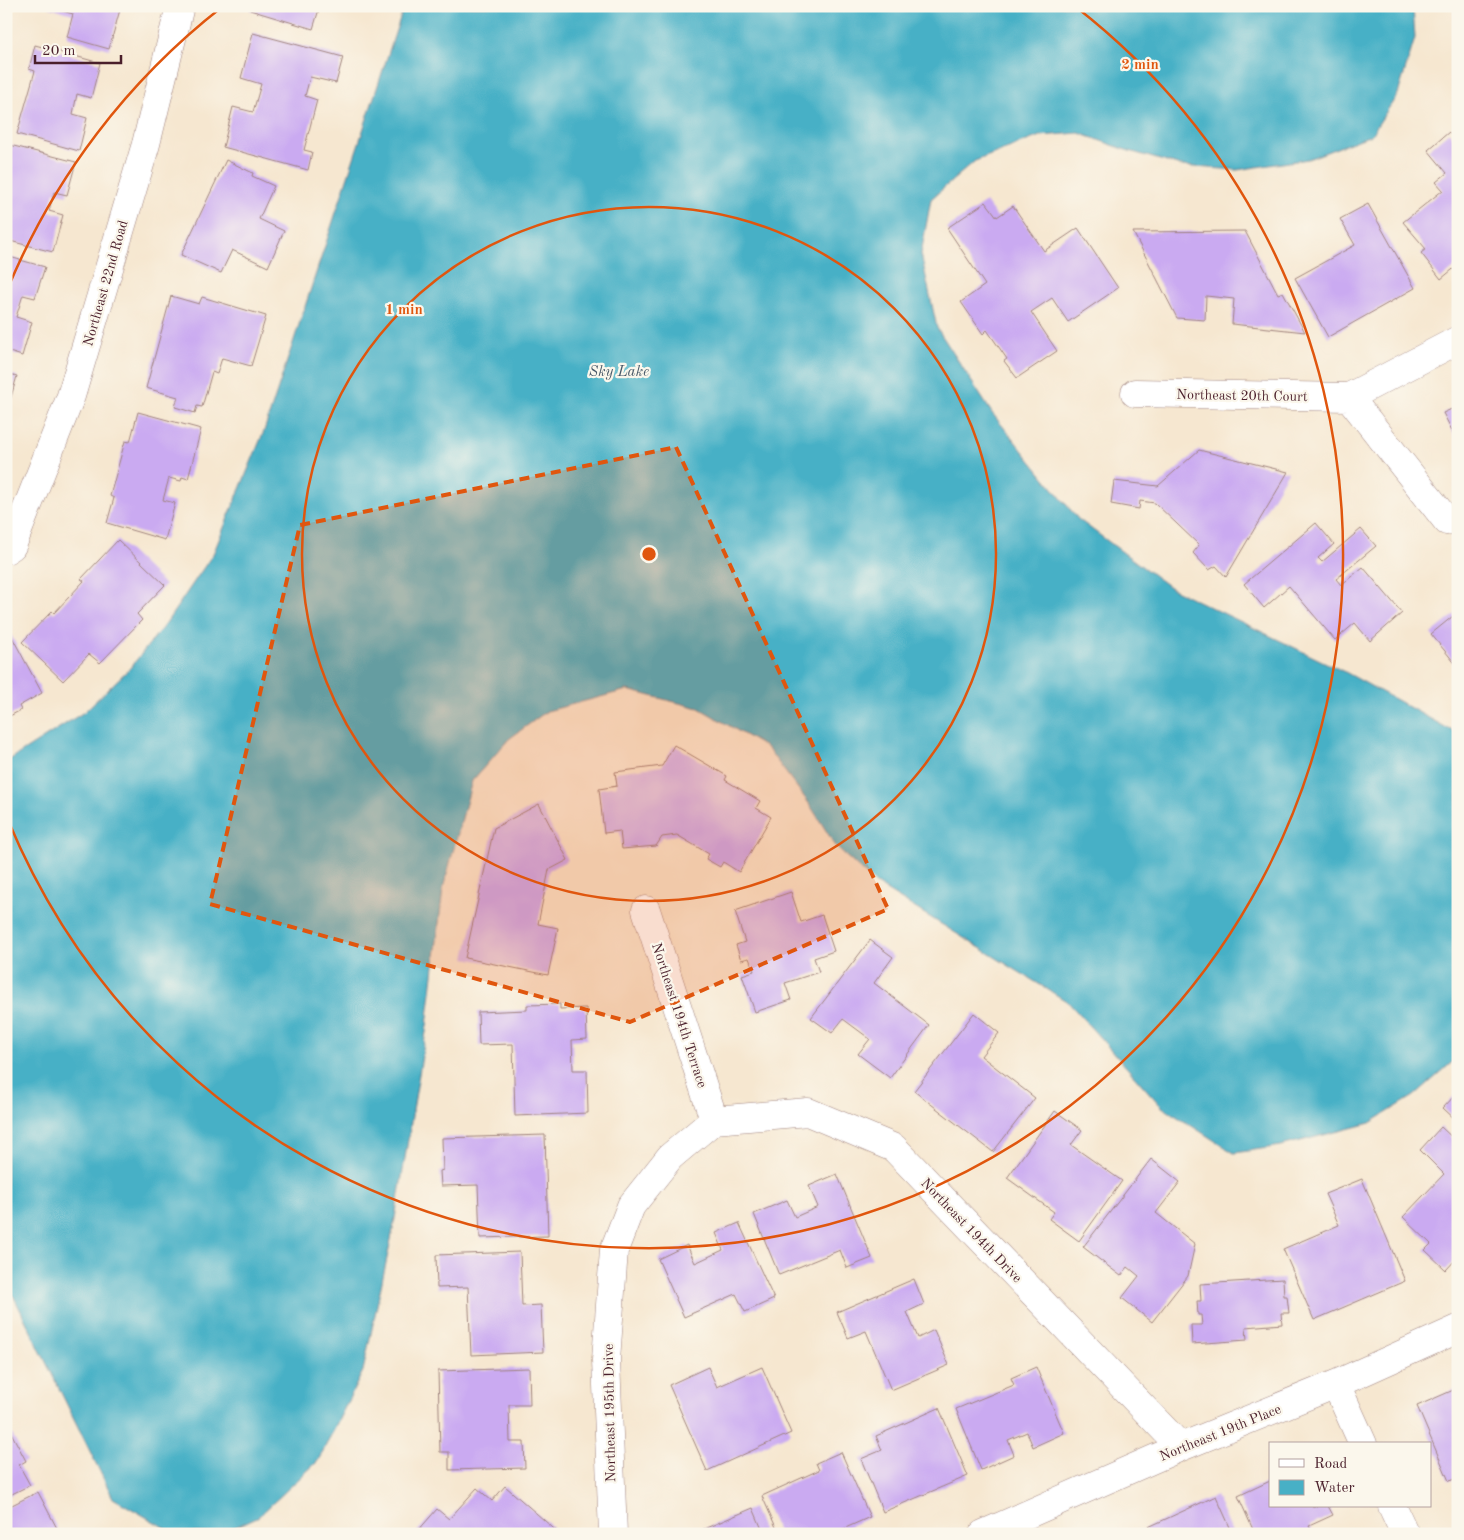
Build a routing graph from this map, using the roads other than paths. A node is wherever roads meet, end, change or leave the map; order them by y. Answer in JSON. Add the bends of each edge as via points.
{"nodes":[{"id":1,"x":180,"y":6,"type":"edge"},
{"id":2,"x":1458,"y":340,"type":"edge"},
{"id":3,"x":1135,"y":392,"type":"dead end"},
{"id":4,"x":1349,"y":397,"type":"junction"},
{"id":5,"x":1447,"y":521,"type":"dead end"},
{"id":6,"x":6,"y":550,"type":"edge"},
{"id":7,"x":646,"y":910,"type":"dead end"},
{"id":8,"x":714,"y":1120,"type":"junction"},
{"id":9,"x":1458,"y":1330,"type":"edge"},
{"id":10,"x":1336,"y":1384,"type":"junction"},
{"id":11,"x":1362,"y":1442,"type":"edge"},
{"id":12,"x":1181,"y":1447,"type":"junction"},
{"id":13,"x":1393,"y":1508,"type":"edge"},
{"id":14,"x":613,"y":1534,"type":"edge"},
{"id":15,"x":983,"y":1534,"type":"edge"},
{"id":16,"x":1405,"y":1534,"type":"edge"}],
"edges":[{"from":1,"to":6,"type":"street","name":"Northeast 22nd Road","via":[[146,144],[71,396],[12,546]]},
{"from":2,"to":4,"type":"street","name":"Northeast 20th Court"},
{"from":3,"to":4,"type":"street","name":"Northeast 20th Court"},
{"from":4,"to":5,"type":"street"},
{"from":7,"to":8,"type":"street","name":"Northeast 194th Terrace"},
{"from":8,"to":12,"type":"street","name":"Northeast 194th Drive","via":[[808,1112],[894,1148]]},
{"from":8,"to":14,"type":"street","name":"Northeast 195th Drive","via":[[670,1156],[631,1206],[614,1250],[606,1360]]},
{"from":9,"to":10,"type":"street","name":"Northeast 19th Place"},
{"from":10,"to":11,"type":"street"},
{"from":10,"to":12,"type":"street","name":"Northeast 19th Place"},
{"from":12,"to":15,"type":"street","name":"Northeast 19th Place"},
{"from":13,"to":16,"type":"street"}]}
